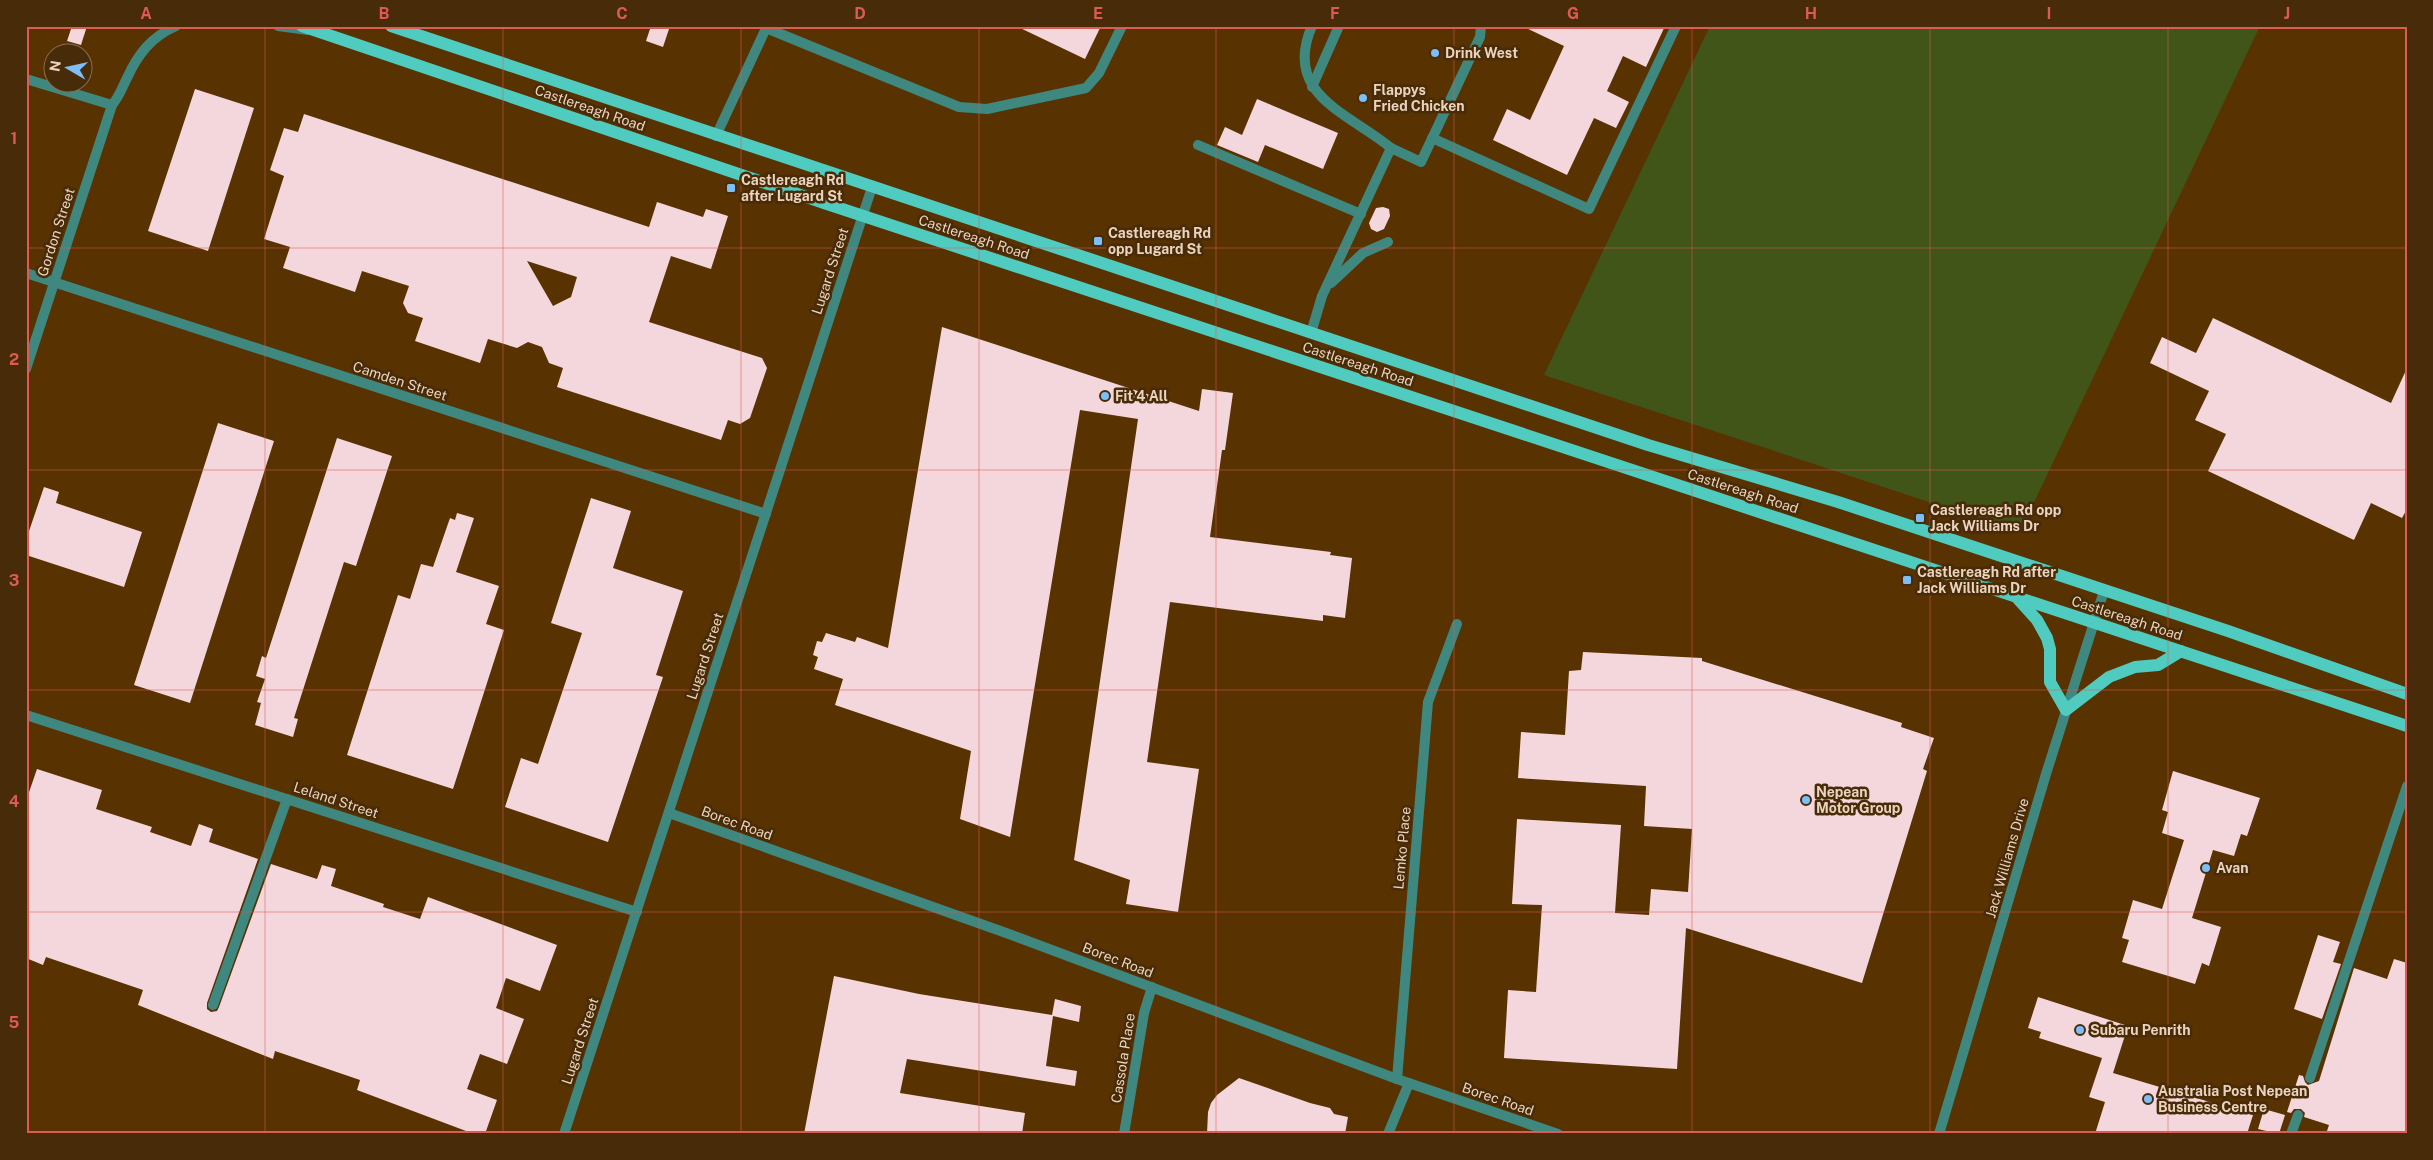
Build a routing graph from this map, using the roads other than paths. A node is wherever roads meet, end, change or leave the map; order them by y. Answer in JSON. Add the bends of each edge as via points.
{"nodes":[{"id":1,"x":176,"y":26,"type":"edge"},
{"id":2,"x":278,"y":26,"type":"edge"},
{"id":3,"x":391,"y":26,"type":"edge"},
{"id":4,"x":1122,"y":26,"type":"edge"},
{"id":5,"x":1312,"y":26,"type":"edge"},
{"id":6,"x":1339,"y":26,"type":"edge"},
{"id":7,"x":1481,"y":26,"type":"edge"},
{"id":8,"x":1676,"y":26,"type":"edge"},
{"id":9,"x":766,"y":27,"type":"edge"},
{"id":10,"x":308,"y":28,"type":"edge"},
{"id":11,"x":26,"y":79,"type":"edge"},
{"id":12,"x":1312,"y":87,"type":"junction"},
{"id":13,"x":112,"y":105,"type":"junction"},
{"id":14,"x":716,"y":136,"type":"junction"},
{"id":15,"x":1432,"y":138,"type":"junction"},
{"id":16,"x":1198,"y":145,"type":"dead end"},
{"id":17,"x":1391,"y":148,"type":"junction"},
{"id":18,"x":872,"y":187,"type":"junction"},
{"id":19,"x":1361,"y":214,"type":"junction"},
{"id":20,"x":862,"y":216,"type":"junction"},
{"id":21,"x":1388,"y":242,"type":"dead end"},
{"id":22,"x":26,"y":273,"type":"edge"},
{"id":23,"x":54,"y":282,"type":"junction"},
{"id":24,"x":1327,"y":287,"type":"junction"},
{"id":25,"x":1311,"y":333,"type":"junction"},
{"id":26,"x":26,"y":368,"type":"edge"},
{"id":27,"x":766,"y":514,"type":"junction"},
{"id":28,"x":2104,"y":590,"type":"junction"},
{"id":29,"x":2016,"y":597,"type":"junction"},
{"id":30,"x":2093,"y":623,"type":"junction"},
{"id":31,"x":1457,"y":624,"type":"dead end"},
{"id":32,"x":2181,"y":651,"type":"junction"},
{"id":33,"x":2407,"y":694,"type":"edge"},
{"id":34,"x":2066,"y":710,"type":"junction"},
{"id":35,"x":26,"y":714,"type":"edge"},
{"id":36,"x":2407,"y":726,"type":"edge"},
{"id":37,"x":2407,"y":786,"type":"edge"},
{"id":38,"x":287,"y":799,"type":"junction"},
{"id":39,"x":668,"y":813,"type":"junction"},
{"id":40,"x":637,"y":912,"type":"junction"},
{"id":41,"x":1152,"y":988,"type":"junction"},
{"id":42,"x":213,"y":1005,"type":"dead end"},
{"id":43,"x":2310,"y":1078,"type":"dead end"},
{"id":44,"x":1397,"y":1079,"type":"junction"},
{"id":45,"x":1409,"y":1083,"type":"junction"},
{"id":46,"x":2298,"y":1115,"type":"dead end"},
{"id":47,"x":564,"y":1134,"type":"edge"},
{"id":48,"x":1124,"y":1134,"type":"edge"},
{"id":49,"x":1388,"y":1134,"type":"edge"},
{"id":50,"x":1558,"y":1134,"type":"edge"},
{"id":51,"x":1939,"y":1134,"type":"edge"},
{"id":52,"x":2291,"y":1134,"type":"edge"}],
"edges":[{"from":1,"to":13,"type":"street","name":"Gordon Street","via":[[153,39]]},
{"from":2,"to":10,"type":"street"},
{"from":3,"to":14,"type":"main road","name":"Castlereagh Road"},
{"from":4,"to":9,"type":"street","via":[[1100,73],[1086,88],[987,109],[959,107]]},
{"from":5,"to":12,"type":"street","via":[[1303,55]]},
{"from":6,"to":12,"type":"street"},
{"from":7,"to":15,"type":"street","via":[[1480,37]]},
{"from":8,"to":15,"type":"street","via":[[1589,209]]},
{"from":9,"to":14,"type":"street"},
{"from":10,"to":20,"type":"main road","name":"Castlereagh Road"},
{"from":11,"to":13,"type":"street"},
{"from":12,"to":17,"type":"street","via":[[1329,105]]},
{"from":13,"to":23,"type":"street","name":"Gordon Street"},
{"from":14,"to":18,"type":"main road","name":"Castlereagh Road"},
{"from":15,"to":17,"type":"street","via":[[1421,162]]},
{"from":16,"to":19,"type":"street"},
{"from":17,"to":19,"type":"street"},
{"from":18,"to":20,"type":"street","name":"Lugard Street"},
{"from":18,"to":25,"type":"main road","name":"Castlereagh Road"},
{"from":19,"to":24,"type":"street"},
{"from":20,"to":27,"type":"street","name":"Lugard Street"},
{"from":20,"to":29,"type":"main road","name":"Castlereagh Road"},
{"from":21,"to":24,"type":"street","via":[[1364,253]]},
{"from":22,"to":23,"type":"street","name":"Camden Street"},
{"from":23,"to":26,"type":"street","name":"Gordon Street"},
{"from":23,"to":27,"type":"street","name":"Camden Street"},
{"from":24,"to":25,"type":"street"},
{"from":25,"to":28,"type":"main road","name":"Castlereagh Road"},
{"from":27,"to":39,"type":"street","name":"Lugard Street"},
{"from":28,"to":30,"type":"street","name":"Jack Williams Drive"},
{"from":28,"to":33,"type":"main road","name":"Castlereagh Road"},
{"from":29,"to":30,"type":"main road","name":"Castlereagh Road"},
{"from":29,"to":34,"type":"main road","via":[[2037,620],[2047,638],[2050,682]]},
{"from":30,"to":32,"type":"main road","name":"Castlereagh Road"},
{"from":30,"to":34,"type":"street","name":"Jack Williams Drive"},
{"from":31,"to":44,"type":"street","name":"Lemko Place","via":[[1428,702]]},
{"from":32,"to":34,"type":"main road","via":[[2158,665],[2135,667],[2109,677]]},
{"from":32,"to":36,"type":"main road","name":"Castlereagh Road"},
{"from":34,"to":51,"type":"street","name":"Jack Williams Drive"},
{"from":35,"to":38,"type":"street","name":"Leland Street"},
{"from":37,"to":43,"type":"street"},
{"from":38,"to":40,"type":"street","name":"Leland Street"},
{"from":38,"to":42,"type":"street"},
{"from":39,"to":40,"type":"street","name":"Lugard Street"},
{"from":39,"to":41,"type":"street","name":"Borec Road"},
{"from":40,"to":47,"type":"street","name":"Lugard Street"},
{"from":41,"to":44,"type":"street","name":"Borec Road"},
{"from":41,"to":48,"type":"street","name":"Cassola Place","via":[[1144,1013]]},
{"from":44,"to":45,"type":"street","name":"Borec Road"},
{"from":45,"to":49,"type":"street"},
{"from":45,"to":50,"type":"street","name":"Borec Road"},
{"from":46,"to":52,"type":"street"}]}
